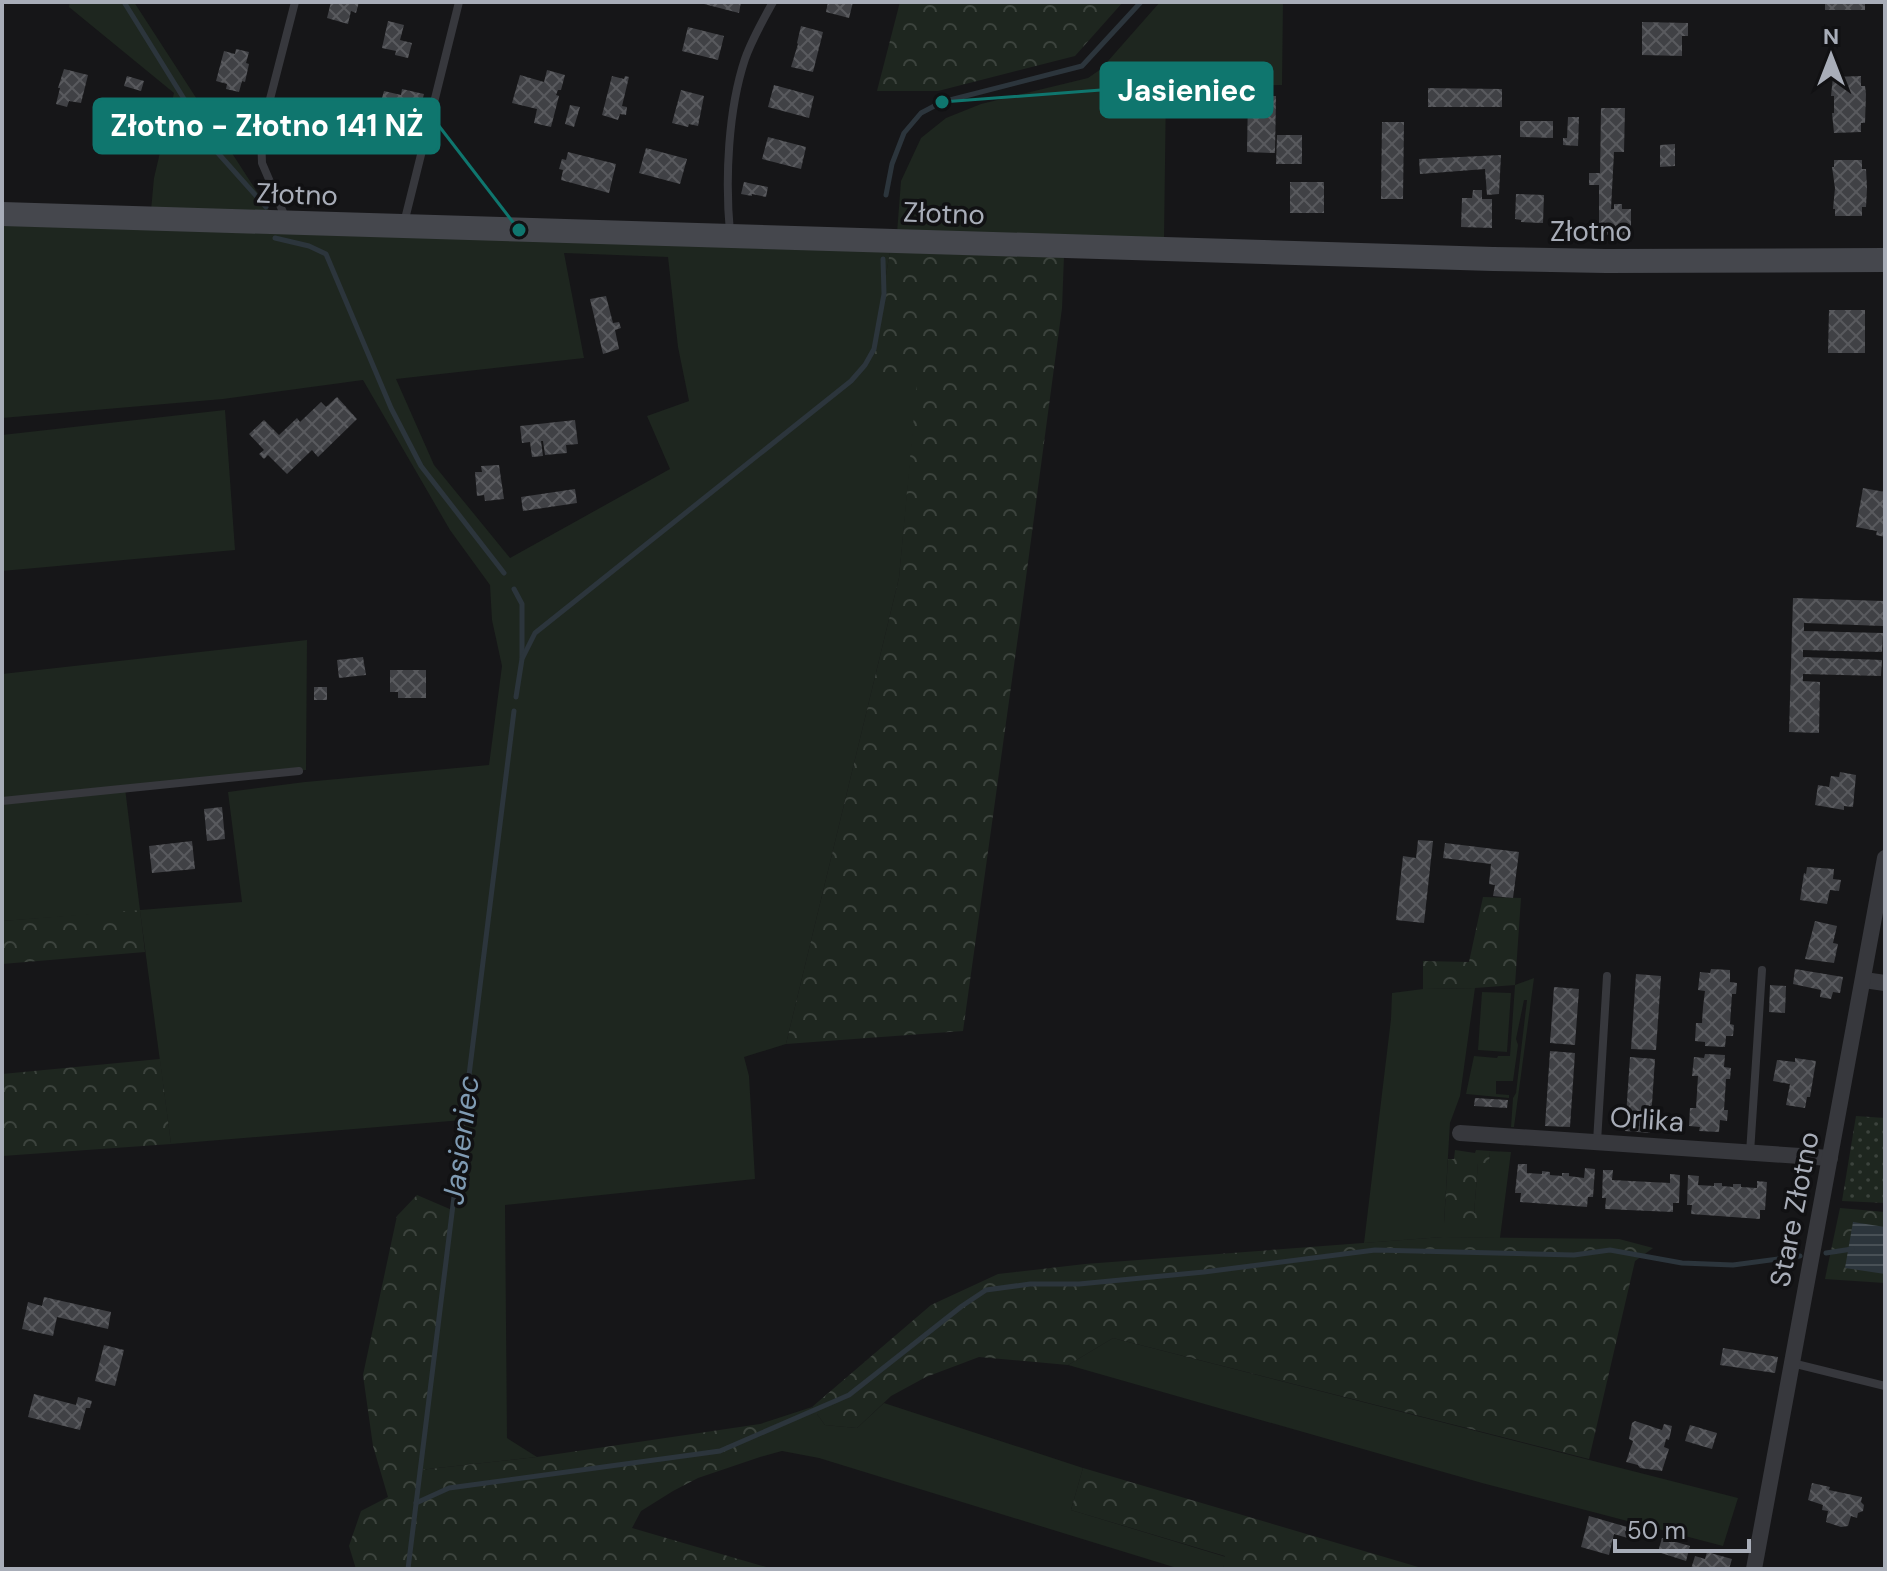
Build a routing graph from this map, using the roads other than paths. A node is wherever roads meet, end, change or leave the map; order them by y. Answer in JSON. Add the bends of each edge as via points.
{"nodes":[{"id":1,"x":295,"y":2,"type":"edge"},
{"id":2,"x":459,"y":2,"type":"edge"},
{"id":3,"x":773,"y":2,"type":"edge"},
{"id":4,"x":2,"y":214,"type":"edge"},
{"id":5,"x":288,"y":223,"type":"junction"},
{"id":6,"x":403,"y":227,"type":"junction"},
{"id":7,"x":730,"y":237,"type":"junction"},
{"id":8,"x":1885,"y":260,"type":"edge"},
{"id":9,"x":299,"y":771,"type":"dead end"},
{"id":10,"x":2,"y":801,"type":"edge"},
{"id":11,"x":1885,"y":858,"type":"edge"},
{"id":12,"x":1762,"y":970,"type":"dead end"},
{"id":13,"x":1607,"y":976,"type":"dead end"},
{"id":14,"x":1864,"y":980,"type":"junction"},
{"id":15,"x":1885,"y":983,"type":"edge"},
{"id":16,"x":1460,"y":1133,"type":"dead end"},
{"id":17,"x":1597,"y":1142,"type":"junction"},
{"id":18,"x":1750,"y":1153,"type":"junction"},
{"id":19,"x":1830,"y":1158,"type":"junction"},
{"id":20,"x":1791,"y":1362,"type":"junction"},
{"id":21,"x":1885,"y":1386,"type":"edge"},
{"id":22,"x":1754,"y":1569,"type":"edge"}],
"edges":[{"from":1,"to":5,"type":"lane","via":[[261,134],[262,163]]},
{"from":2,"to":6,"type":"lane"},
{"from":3,"to":7,"type":"lane","via":[[746,58],[734,99]]},
{"from":4,"to":5,"type":"street","name":"Złotno"},
{"from":5,"to":6,"type":"street","name":"Złotno"},
{"from":6,"to":7,"type":"street","name":"Złotno"},
{"from":7,"to":8,"type":"street","name":"Złotno","via":[[1550,260]]},
{"from":9,"to":10,"type":"lane"},
{"from":11,"to":14,"type":"street","name":"Stare Złotno"},
{"from":12,"to":18,"type":"lane"},
{"from":13,"to":17,"type":"lane"},
{"from":14,"to":15,"type":"street"},
{"from":14,"to":19,"type":"street","name":"Stare Złotno"},
{"from":16,"to":17,"type":"street","name":"Orlika"},
{"from":17,"to":18,"type":"street","name":"Orlika"},
{"from":18,"to":19,"type":"street","name":"Orlika"},
{"from":19,"to":20,"type":"street","name":"Stare Złotno"},
{"from":20,"to":21,"type":"lane"},
{"from":20,"to":22,"type":"street","name":"Stare Złotno"}]}
